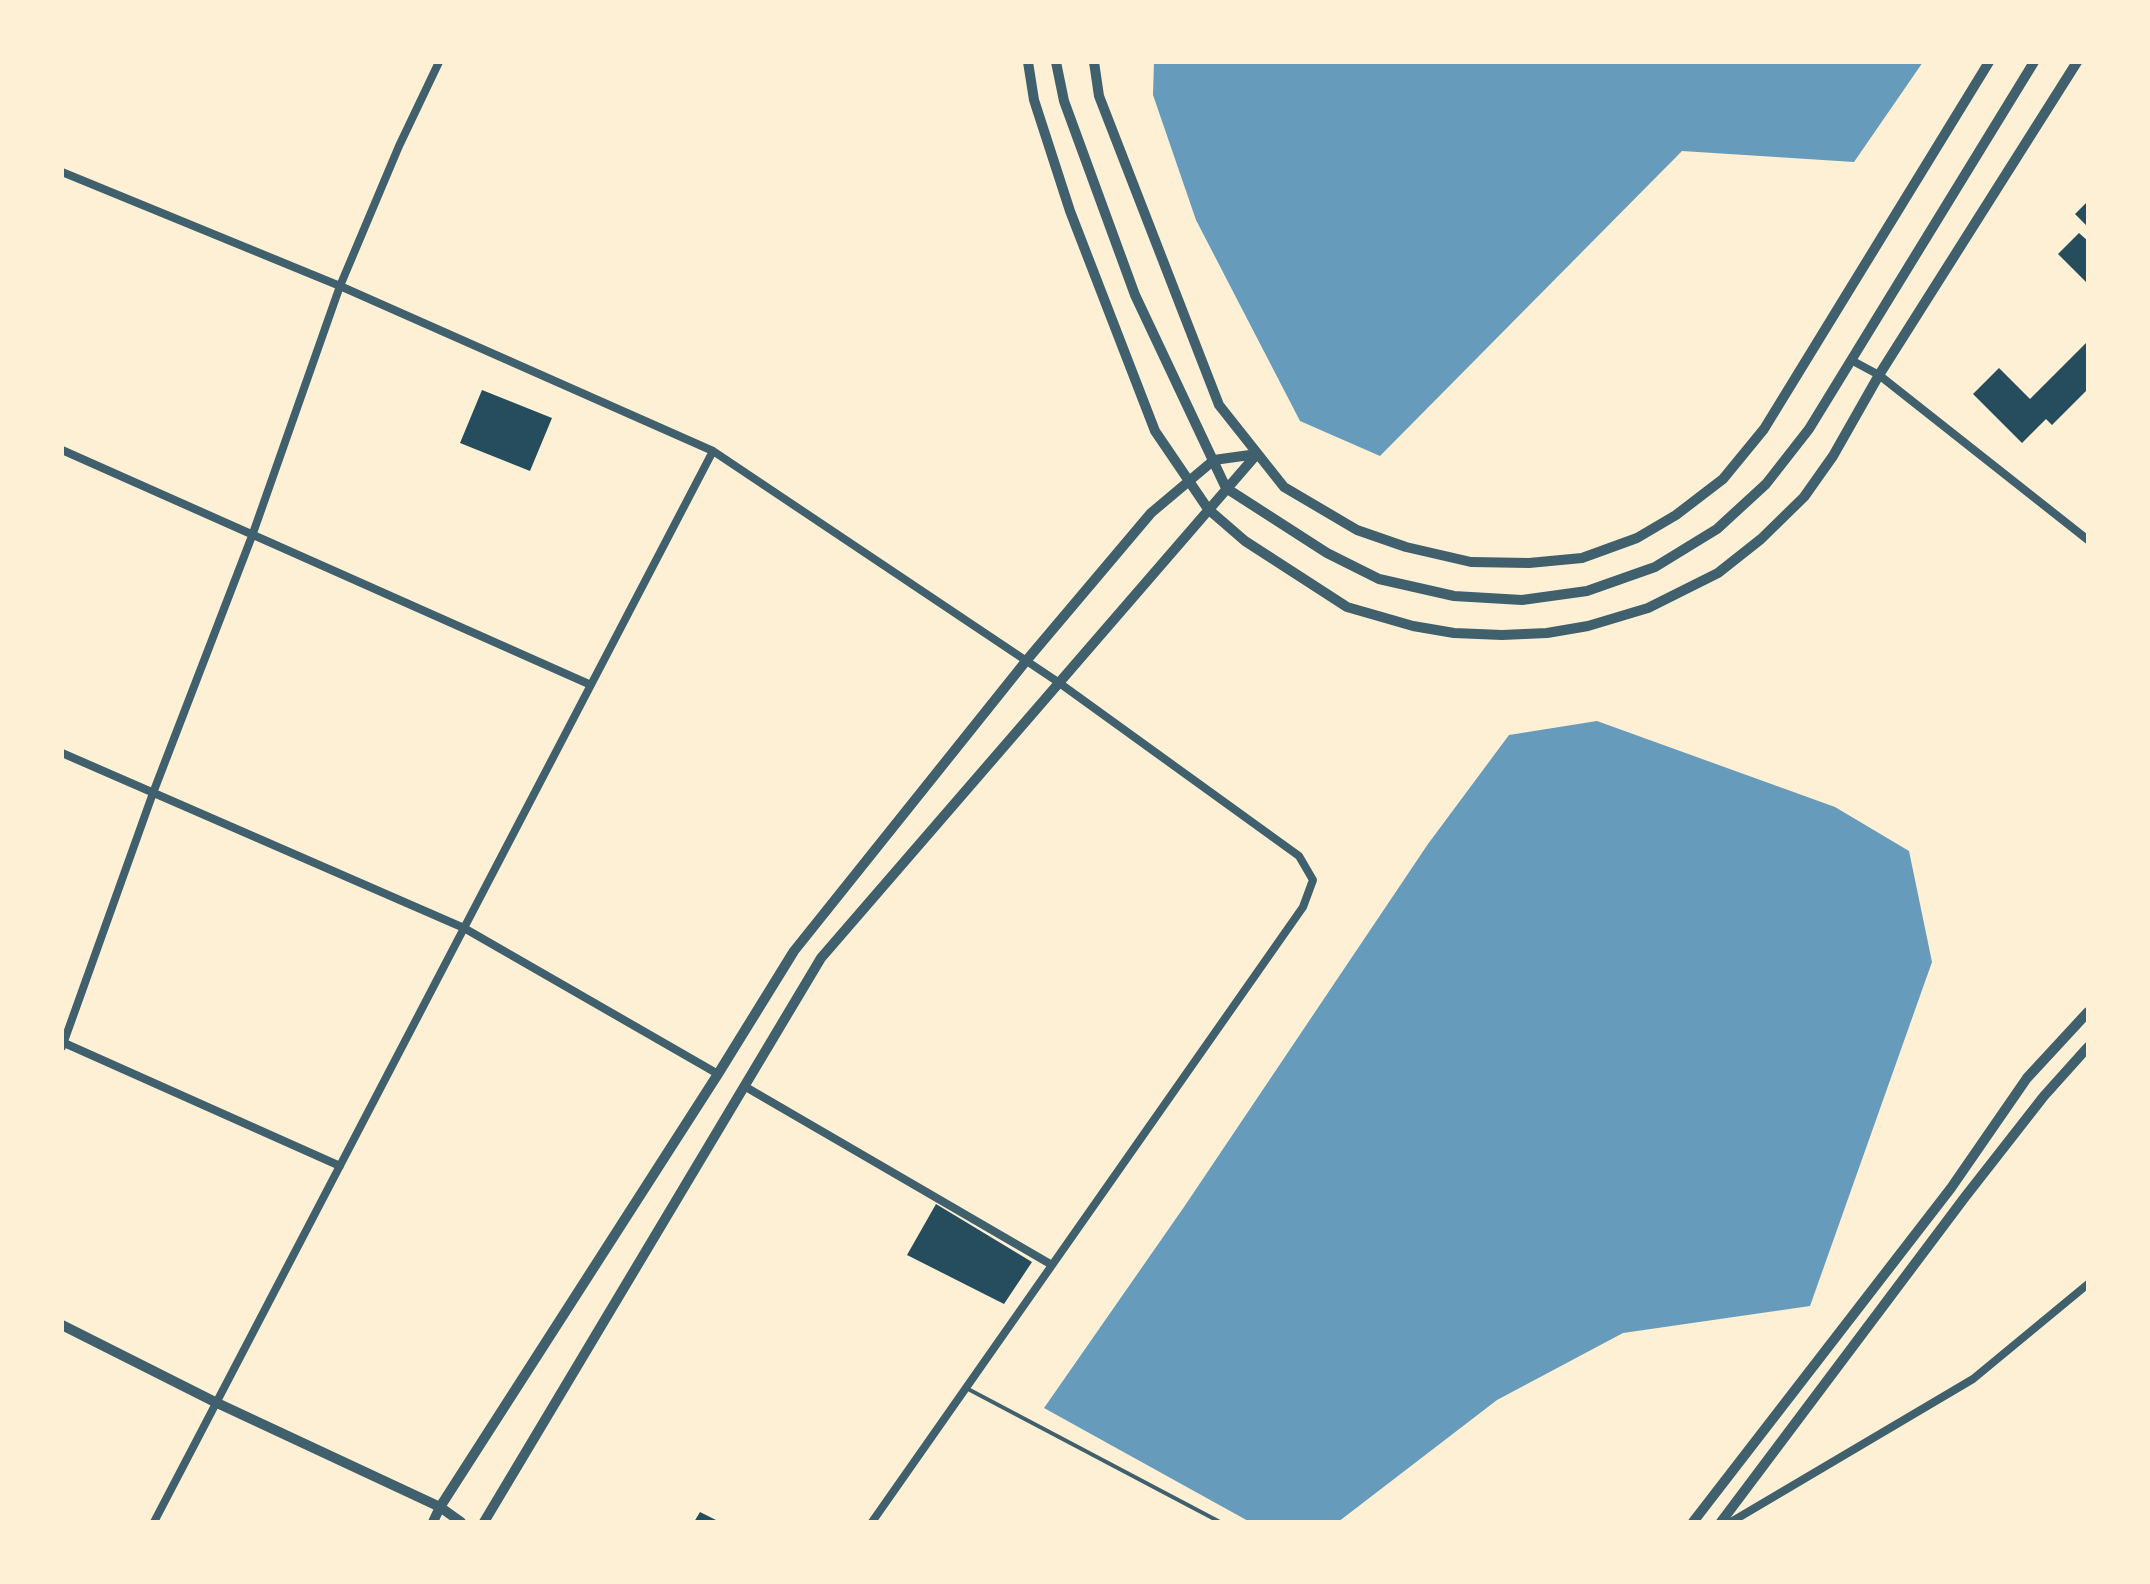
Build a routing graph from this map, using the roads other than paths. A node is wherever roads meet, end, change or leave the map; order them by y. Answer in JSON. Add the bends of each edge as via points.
{"nodes":[{"id":1,"x":439,"y":62,"type":"edge"},
{"id":2,"x":1028,"y":62,"type":"edge"},
{"id":3,"x":1056,"y":62,"type":"edge"},
{"id":4,"x":1094,"y":62,"type":"edge"},
{"id":5,"x":1989,"y":62,"type":"edge"},
{"id":6,"x":2034,"y":62,"type":"edge"},
{"id":7,"x":2077,"y":62,"type":"edge"},
{"id":8,"x":62,"y":172,"type":"edge"},
{"id":9,"x":340,"y":286,"type":"junction"},
{"id":10,"x":1851,"y":360,"type":"junction"},
{"id":11,"x":1879,"y":375,"type":"junction"},
{"id":12,"x":62,"y":450,"type":"edge"},
{"id":13,"x":713,"y":451,"type":"junction"},
{"id":14,"x":1257,"y":454,"type":"junction"},
{"id":15,"x":1214,"y":460,"type":"junction"},
{"id":16,"x":1188,"y":482,"type":"junction"},
{"id":17,"x":1226,"y":488,"type":"junction"},
{"id":18,"x":1208,"y":509,"type":"junction"},
{"id":19,"x":252,"y":536,"type":"junction"},
{"id":20,"x":2086,"y":536,"type":"edge"},
{"id":21,"x":1026,"y":661,"type":"junction"},
{"id":22,"x":1058,"y":682,"type":"junction"},
{"id":23,"x":591,"y":685,"type":"junction"},
{"id":24,"x":62,"y":753,"type":"edge"},
{"id":25,"x":153,"y":793,"type":"junction"},
{"id":26,"x":464,"y":928,"type":"junction"},
{"id":27,"x":2088,"y":1012,"type":"edge"},
{"id":28,"x":63,"y":1044,"type":"edge"},
{"id":29,"x":2088,"y":1047,"type":"edge"},
{"id":30,"x":718,"y":1074,"type":"junction"},
{"id":31,"x":744,"y":1086,"type":"junction"},
{"id":32,"x":340,"y":1166,"type":"junction"},
{"id":33,"x":1052,"y":1265,"type":"junction"},
{"id":34,"x":2088,"y":1284,"type":"edge"},
{"id":35,"x":62,"y":1325,"type":"edge"},
{"id":36,"x":965,"y":1388,"type":"junction"},
{"id":37,"x":215,"y":1402,"type":"junction"},
{"id":38,"x":440,"y":1507,"type":"junction"},
{"id":39,"x":154,"y":1522,"type":"edge"},
{"id":40,"x":433,"y":1522,"type":"edge"},
{"id":41,"x":461,"y":1522,"type":"edge"},
{"id":42,"x":484,"y":1522,"type":"edge"},
{"id":43,"x":872,"y":1522,"type":"edge"},
{"id":44,"x":1220,"y":1522,"type":"edge"},
{"id":45,"x":1693,"y":1522,"type":"edge"},
{"id":46,"x":1721,"y":1522,"type":"edge"},
{"id":47,"x":1731,"y":1522,"type":"edge"}],
"edges":[{"from":1,"to":9,"type":"street"},
{"from":2,"to":16,"type":"street","via":[[1034,100],[1070,211],[1155,431]]},
{"from":3,"to":15,"type":"street","via":[[1064,101],[1135,295]]},
{"from":4,"to":14,"type":"street","via":[[1099,96],[1219,405]]},
{"from":5,"to":14,"type":"street","via":[[1764,429],[1723,479],[1637,538],[1582,558],[1471,562],[1357,530],[1284,487]]},
{"from":6,"to":10,"type":"street"},
{"from":7,"to":11,"type":"street"},
{"from":8,"to":9,"type":"street"},
{"from":9,"to":13,"type":"street"},
{"from":9,"to":19,"type":"street"},
{"from":10,"to":11,"type":"street"},
{"from":10,"to":17,"type":"street","via":[[1809,429],[1766,484],[1717,529],[1655,567],[1587,591],[1522,600],[1467,597],[1379,579],[1327,553]]},
{"from":11,"to":18,"type":"street","via":[[1804,497],[1761,539],[1718,573],[1648,608],[1588,626],[1547,633],[1454,633],[1377,617],[1347,607],[1302,580]]},
{"from":11,"to":20,"type":"street"},
{"from":12,"to":19,"type":"street"},
{"from":13,"to":21,"type":"street"},
{"from":13,"to":23,"type":"street"},
{"from":14,"to":15,"type":"street"},
{"from":14,"to":17,"type":"street"},
{"from":15,"to":16,"type":"street"},
{"from":15,"to":17,"type":"street"},
{"from":16,"to":18,"type":"street"},
{"from":16,"to":21,"type":"street","via":[[1151,513]]},
{"from":17,"to":18,"type":"street"},
{"from":18,"to":22,"type":"street"},
{"from":19,"to":23,"type":"street"},
{"from":19,"to":25,"type":"street"},
{"from":21,"to":22,"type":"street"},
{"from":21,"to":30,"type":"street","via":[[794,951]]},
{"from":22,"to":31,"type":"street","via":[[821,958]]},
{"from":22,"to":33,"type":"street","via":[[1277,838],[1299,856],[1313,880],[1303,907]]},
{"from":23,"to":26,"type":"street"},
{"from":24,"to":25,"type":"street"},
{"from":25,"to":26,"type":"street"},
{"from":25,"to":28,"type":"street"},
{"from":26,"to":30,"type":"street"},
{"from":26,"to":32,"type":"street"},
{"from":27,"to":45,"type":"street","via":[[2027,1078],[1951,1188]]},
{"from":28,"to":32,"type":"street"},
{"from":29,"to":46,"type":"street","via":[[1965,1197]]},
{"from":30,"to":38,"type":"street"},
{"from":31,"to":33,"type":"street"},
{"from":31,"to":42,"type":"street"},
{"from":32,"to":37,"type":"street"},
{"from":33,"to":36,"type":"street"},
{"from":34,"to":47,"type":"street","via":[[1973,1379]]},
{"from":35,"to":37,"type":"street"},
{"from":36,"to":43,"type":"street"},
{"from":36,"to":44,"type":"lane"},
{"from":37,"to":38,"type":"street"},
{"from":37,"to":39,"type":"street"},
{"from":38,"to":40,"type":"street"},
{"from":38,"to":41,"type":"street"}]}
